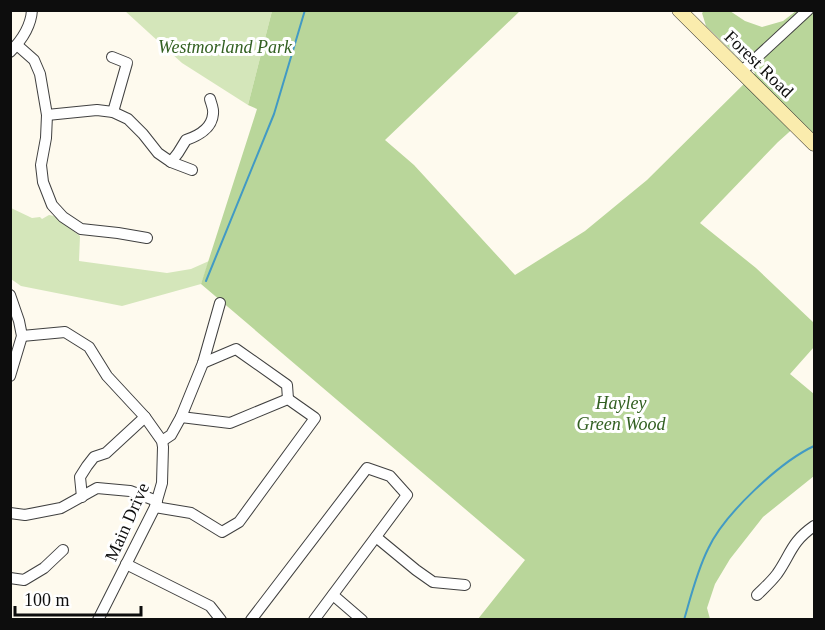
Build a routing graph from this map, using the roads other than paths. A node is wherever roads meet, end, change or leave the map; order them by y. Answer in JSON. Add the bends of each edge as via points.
{"nodes":[{"id":1,"x":32,"y":10,"type":"edge"},
{"id":2,"x":679,"y":10,"type":"edge"},
{"id":3,"x":808,"y":10,"type":"edge"},
{"id":4,"x":14,"y":49,"type":"edge"},
{"id":5,"x":112,"y":57,"type":"dead end"},
{"id":6,"x":741,"y":72,"type":"junction"},
{"id":7,"x":210,"y":99,"type":"dead end"},
{"id":8,"x":113,"y":112,"type":"junction"},
{"id":9,"x":47,"y":115,"type":"junction"},
{"id":10,"x":814,"y":144,"type":"edge"},
{"id":11,"x":171,"y":162,"type":"junction"},
{"id":12,"x":192,"y":170,"type":"dead end"},
{"id":13,"x":147,"y":238,"type":"dead end"},
{"id":14,"x":10,"y":294,"type":"edge"},
{"id":15,"x":220,"y":303,"type":"dead end"},
{"id":16,"x":22,"y":336,"type":"junction"},
{"id":17,"x":203,"y":363,"type":"junction"},
{"id":18,"x":10,"y":376,"type":"edge"},
{"id":19,"x":288,"y":399,"type":"junction"},
{"id":20,"x":145,"y":417,"type":"junction"},
{"id":21,"x":181,"y":417,"type":"junction"},
{"id":22,"x":162,"y":441,"type":"junction"},
{"id":23,"x":82,"y":497,"type":"junction"},
{"id":24,"x":156,"y":504,"type":"junction"},
{"id":25,"x":10,"y":513,"type":"edge"},
{"id":26,"x":814,"y":526,"type":"edge"},
{"id":27,"x":376,"y":537,"type":"junction"},
{"id":28,"x":63,"y":550,"type":"dead end"},
{"id":29,"x":126,"y":564,"type":"junction"},
{"id":30,"x":10,"y":578,"type":"edge"},
{"id":31,"x":465,"y":585,"type":"dead end"},
{"id":32,"x":333,"y":595,"type":"junction"},
{"id":33,"x":757,"y":595,"type":"dead end"},
{"id":34,"x":98,"y":620,"type":"edge"},
{"id":35,"x":221,"y":620,"type":"edge"},
{"id":36,"x":251,"y":620,"type":"edge"},
{"id":37,"x":314,"y":620,"type":"edge"},
{"id":38,"x":362,"y":620,"type":"edge"}],
"edges":[{"from":1,"to":4,"type":"street"},
{"from":2,"to":6,"type":"main road","name":"Forest Road"},
{"from":3,"to":6,"type":"street"},
{"from":4,"to":9,"type":"street","via":[[34,60]]},
{"from":5,"to":8,"type":"street","via":[[130,61]]},
{"from":6,"to":10,"type":"main road","name":"Forest Road"},
{"from":7,"to":11,"type":"street","via":[[213,113],[207,128],[186,140]]},
{"from":8,"to":9,"type":"street"},
{"from":8,"to":11,"type":"street","via":[[128,119]]},
{"from":9,"to":13,"type":"street","via":[[41,165],[52,205],[63,218],[81,229]]},
{"from":11,"to":12,"type":"street"},
{"from":14,"to":16,"type":"street"},
{"from":15,"to":17,"type":"street"},
{"from":16,"to":18,"type":"street"},
{"from":16,"to":20,"type":"street","via":[[65,332],[81,342]]},
{"from":17,"to":19,"type":"street","via":[[236,349],[287,386]]},
{"from":17,"to":21,"type":"street"},
{"from":19,"to":21,"type":"street","via":[[230,423]]},
{"from":19,"to":24,"type":"street","via":[[315,418],[239,522],[222,532],[191,513]]},
{"from":20,"to":22,"type":"street"},
{"from":20,"to":23,"type":"street","via":[[106,453],[94,457],[80,477]]},
{"from":21,"to":22,"type":"street","via":[[171,435]]},
{"from":22,"to":24,"type":"street","name":"Main Drive","via":[[162,483]]},
{"from":23,"to":24,"type":"street","via":[[97,489],[130,491]]},
{"from":23,"to":25,"type":"street","via":[[62,508],[25,515]]},
{"from":24,"to":29,"type":"street","name":"Main Drive"},
{"from":26,"to":33,"type":"street","via":[[796,542],[778,573]]},
{"from":27,"to":31,"type":"street","via":[[433,582]]},
{"from":27,"to":32,"type":"street"},
{"from":27,"to":36,"type":"street","via":[[407,495],[390,476],[368,468]]},
{"from":28,"to":30,"type":"street","via":[[24,580]]},
{"from":29,"to":34,"type":"street","name":"Main Drive"},
{"from":29,"to":35,"type":"street","via":[[210,606]]},
{"from":32,"to":37,"type":"street"},
{"from":32,"to":38,"type":"street"}]}
